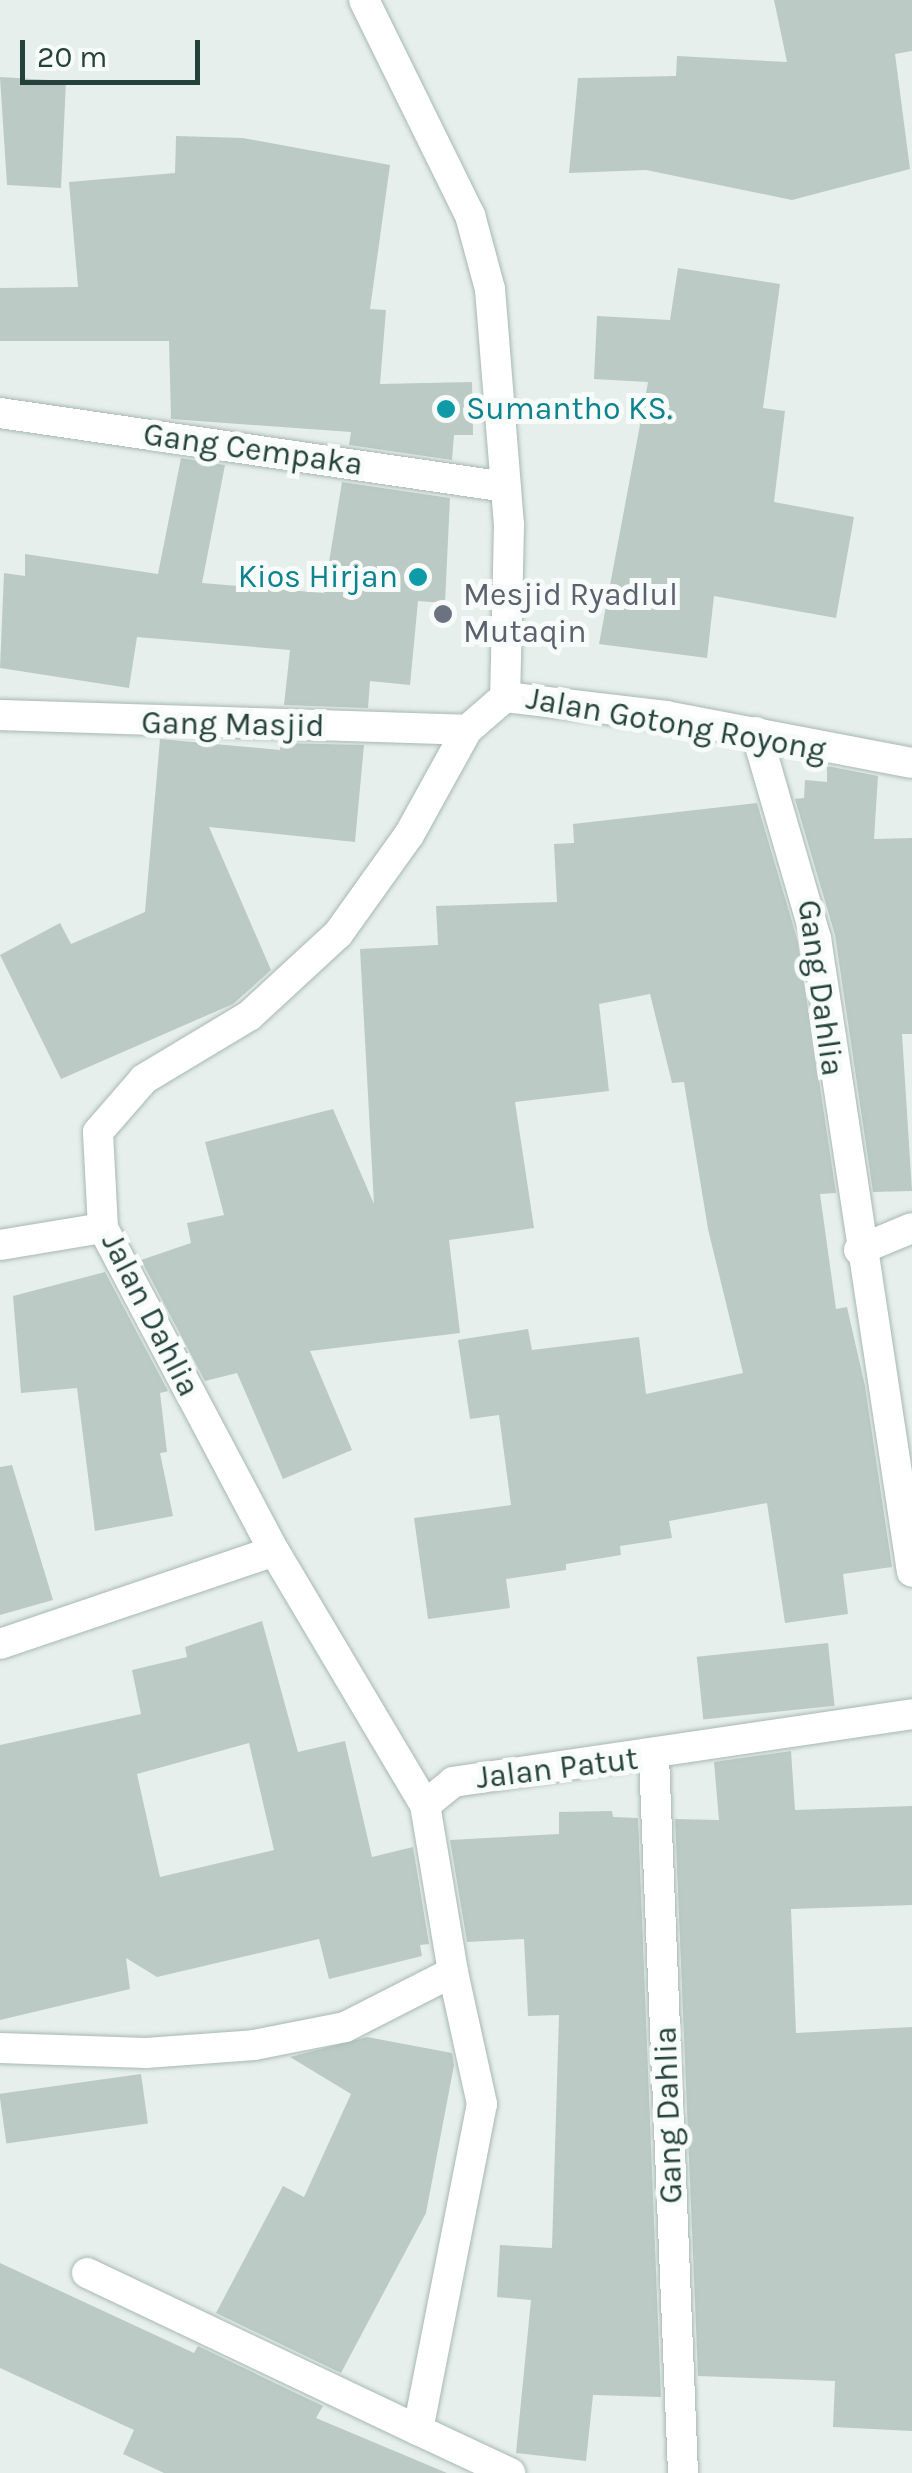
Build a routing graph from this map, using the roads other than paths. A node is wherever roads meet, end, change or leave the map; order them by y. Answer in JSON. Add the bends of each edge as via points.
{"nodes":[{"id":1,"x":364,"y":0,"type":"edge"},
{"id":2,"x":0,"y":413,"type":"edge"},
{"id":3,"x":506,"y":486,"type":"junction"},
{"id":4,"x":506,"y":696,"type":"junction"},
{"id":5,"x":0,"y":715,"type":"edge"},
{"id":6,"x":467,"y":730,"type":"junction"},
{"id":7,"x":756,"y":732,"type":"junction"},
{"id":8,"x":912,"y":763,"type":"edge"},
{"id":9,"x":102,"y":1228,"type":"junction"},
{"id":10,"x":912,"y":1228,"type":"edge"},
{"id":11,"x":0,"y":1244,"type":"edge"},
{"id":12,"x":859,"y":1250,"type":"junction"},
{"id":13,"x":274,"y":1550,"type":"junction"},
{"id":14,"x":912,"y":1572,"type":"edge"},
{"id":15,"x":0,"y":1644,"type":"edge"},
{"id":16,"x":912,"y":1714,"type":"edge"},
{"id":17,"x":654,"y":1758,"type":"junction"},
{"id":18,"x":425,"y":1805,"type":"junction"},
{"id":19,"x":453,"y":1972,"type":"junction"},
{"id":20,"x":0,"y":2048,"type":"edge"},
{"id":21,"x":86,"y":2273,"type":"dead end"},
{"id":22,"x":418,"y":2430,"type":"junction"},
{"id":23,"x":510,"y":2473,"type":"edge"},
{"id":24,"x":684,"y":2473,"type":"edge"}],
"edges":[{"from":1,"to":3,"type":"street","name":"Jalan Gotong Royong","via":[[482,253]]},
{"from":2,"to":3,"type":"street","name":"Gang Cempaka"},
{"from":3,"to":4,"type":"street","name":"Jalan Gotong Royong"},
{"from":4,"to":6,"type":"street","name":"Jalan Dahlia"},
{"from":4,"to":7,"type":"street","name":"Jalan Gotong Royong"},
{"from":5,"to":6,"type":"street","name":"Gang Masjid"},
{"from":6,"to":9,"type":"street","name":"Jalan Dahlia","via":[[409,835],[338,934],[249,1016],[144,1079],[98,1132]]},
{"from":7,"to":8,"type":"street","name":"Jalan Gotong Royong"},
{"from":7,"to":12,"type":"street","name":"Gang Dahlia","via":[[816,938]]},
{"from":9,"to":11,"type":"street"},
{"from":9,"to":13,"type":"street","name":"Jalan Dahlia"},
{"from":10,"to":12,"type":"street"},
{"from":12,"to":14,"type":"street","name":"Gang Dahlia"},
{"from":13,"to":15,"type":"street"},
{"from":13,"to":18,"type":"street","name":"Jalan Dahlia"},
{"from":16,"to":17,"type":"street","name":"Jalan Patut"},
{"from":17,"to":18,"type":"street","name":"Jalan Patut","via":[[468,1778]]},
{"from":17,"to":24,"type":"street","name":"Gang Dahlia"},
{"from":18,"to":19,"type":"street"},
{"from":19,"to":20,"type":"street","via":[[345,2027],[254,2045],[146,2053]]},
{"from":19,"to":22,"type":"street","via":[[482,2104]]},
{"from":21,"to":22,"type":"street"},
{"from":22,"to":23,"type":"street"}]}
